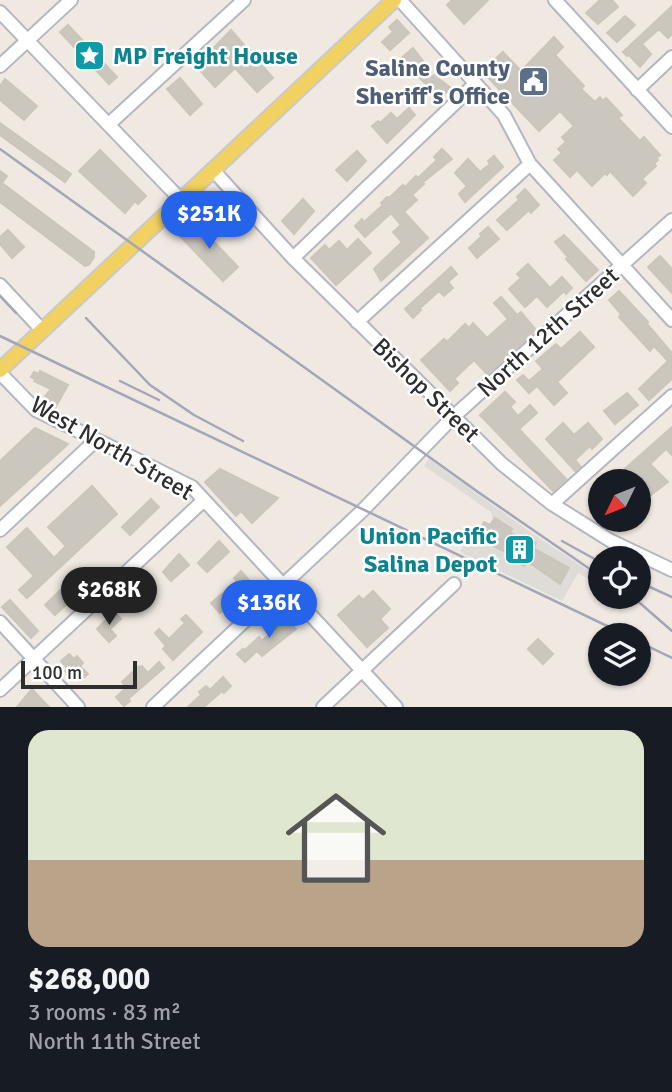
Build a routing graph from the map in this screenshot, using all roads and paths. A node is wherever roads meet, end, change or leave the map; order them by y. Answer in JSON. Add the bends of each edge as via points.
{"nodes":[{"id":1,"x":71,"y":0,"type":"edge"},
{"id":2,"x":244,"y":0,"type":"edge"},
{"id":3,"x":394,"y":0,"type":"edge"},
{"id":4,"x":400,"y":0,"type":"edge"},
{"id":5,"x":560,"y":2,"type":"edge"},
{"id":6,"x":0,"y":12,"type":"edge"},
{"id":7,"x":28,"y":41,"type":"junction"},
{"id":8,"x":672,"y":57,"type":"edge"},
{"id":9,"x":0,"y":66,"type":"edge"},
{"id":10,"x":475,"y":84,"type":"junction"},
{"id":11,"x":637,"y":90,"type":"junction"},
{"id":12,"x":109,"y":124,"type":"junction"},
{"id":13,"x":672,"y":128,"type":"edge"},
{"id":14,"x":530,"y":164,"type":"junction"},
{"id":15,"x":213,"y":170,"type":"junction"},
{"id":16,"x":181,"y":200,"type":"junction"},
{"id":17,"x":672,"y":220,"type":"edge"},
{"id":18,"x":293,"y":258,"type":"junction"},
{"id":19,"x":621,"y":265,"type":"junction"},
{"id":20,"x":0,"y":285,"type":"edge"},
{"id":21,"x":672,"y":320,"type":"edge"},
{"id":22,"x":356,"y":322,"type":"junction"},
{"id":23,"x":41,"y":329,"type":"junction"},
{"id":24,"x":0,"y":371,"type":"edge"},
{"id":25,"x":672,"y":396,"type":"edge"},
{"id":26,"x":453,"y":417,"type":"junction"},
{"id":27,"x":96,"y":440,"type":"junction"},
{"id":28,"x":203,"y":501,"type":"junction"},
{"id":29,"x":552,"y":504,"type":"junction"},
{"id":30,"x":0,"y":530,"type":"edge"},
{"id":31,"x":672,"y":570,"type":"edge"},
{"id":32,"x":454,"y":584,"type":"dead end"},
{"id":33,"x":282,"y":585,"type":"junction"},
{"id":34,"x":0,"y":622,"type":"edge"},
{"id":35,"x":33,"y":659,"type":"junction"},
{"id":36,"x":363,"y":671,"type":"junction"},
{"id":37,"x":0,"y":690,"type":"edge"},
{"id":38,"x":78,"y":707,"type":"edge"},
{"id":39,"x":153,"y":707,"type":"edge"},
{"id":40,"x":323,"y":707,"type":"edge"},
{"id":41,"x":396,"y":707,"type":"edge"}],
"edges":[{"from":1,"to":7,"type":"street"},
{"from":2,"to":12,"type":"street"},
{"from":3,"to":15,"type":"main road"},
{"from":4,"to":10,"type":"street"},
{"from":5,"to":11,"type":"street"},
{"from":6,"to":7,"type":"street"},
{"from":7,"to":9,"type":"street"},
{"from":7,"to":12,"type":"street"},
{"from":8,"to":11,"type":"street"},
{"from":10,"to":14,"type":"street","via":[[504,115]]},
{"from":10,"to":18,"type":"street"},
{"from":11,"to":13,"type":"street"},
{"from":12,"to":16,"type":"street"},
{"from":14,"to":19,"type":"street"},
{"from":14,"to":22,"type":"street"},
{"from":15,"to":16,"type":"main road"},
{"from":15,"to":18,"type":"street","name":"Bishop Street"},
{"from":16,"to":23,"type":"main road"},
{"from":17,"to":19,"type":"street","name":"North 12th Street"},
{"from":18,"to":22,"type":"street","name":"Bishop Street"},
{"from":19,"to":21,"type":"street"},
{"from":19,"to":26,"type":"street","name":"North 12th Street"},
{"from":20,"to":23,"type":"street"},
{"from":22,"to":26,"type":"street","name":"Bishop Street"},
{"from":23,"to":24,"type":"main road"},
{"from":24,"to":27,"type":"street","name":"West North Street","via":[[36,410]]},
{"from":25,"to":29,"type":"street"},
{"from":26,"to":29,"type":"street","name":"Bishop Street"},
{"from":26,"to":33,"type":"street","name":"North 12th Street"},
{"from":27,"to":28,"type":"street","name":"West North Street","via":[[192,487]]},
{"from":27,"to":30,"type":"street"},
{"from":28,"to":33,"type":"street","name":"West North Street"},
{"from":28,"to":35,"type":"street"},
{"from":29,"to":31,"type":"street","name":"Bishop Street","via":[[611,541]]},
{"from":32,"to":36,"type":"street"},
{"from":33,"to":36,"type":"street","name":"West North Street"},
{"from":33,"to":39,"type":"street","name":"North 12th Street"},
{"from":34,"to":35,"type":"street"},
{"from":35,"to":37,"type":"street"},
{"from":35,"to":38,"type":"street"},
{"from":36,"to":40,"type":"street"},
{"from":36,"to":41,"type":"street","name":"West North Street"}]}
